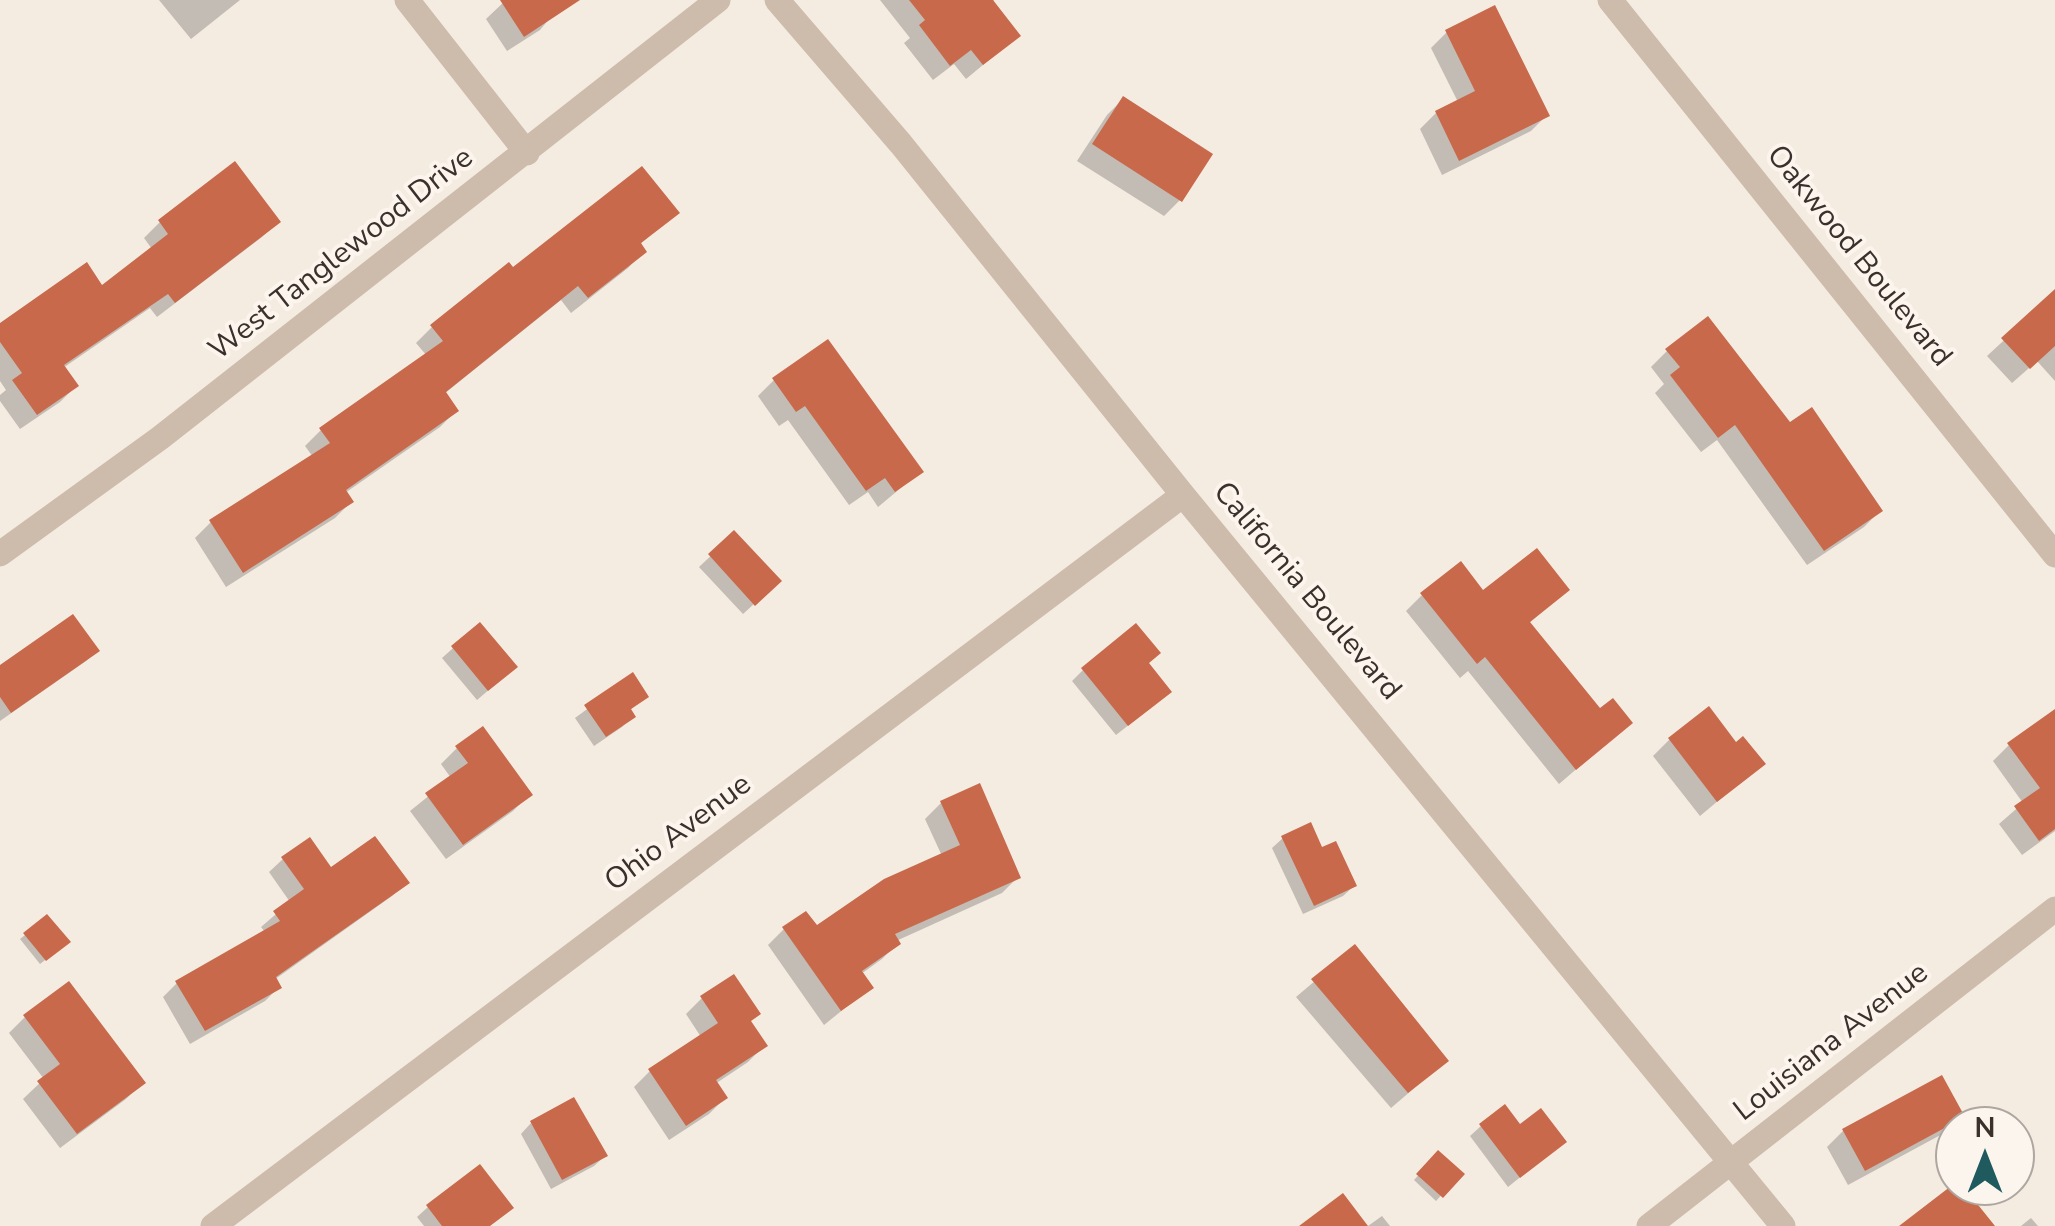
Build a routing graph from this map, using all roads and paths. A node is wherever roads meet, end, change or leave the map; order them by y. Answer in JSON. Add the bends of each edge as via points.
{"nodes":[{"id":1,"x":407,"y":0,"type":"edge"},
{"id":2,"x":718,"y":0,"type":"edge"},
{"id":3,"x":777,"y":0,"type":"edge"},
{"id":4,"x":1610,"y":0,"type":"edge"},
{"id":5,"x":527,"y":153,"type":"junction"},
{"id":6,"x":1184,"y":495,"type":"junction"},
{"id":7,"x":0,"y":554,"type":"edge"},
{"id":8,"x":2055,"y":555,"type":"edge"},
{"id":9,"x":2055,"y":910,"type":"edge"},
{"id":10,"x":1733,"y":1163,"type":"junction"},
{"id":11,"x":214,"y":1226,"type":"edge"},
{"id":12,"x":1649,"y":1226,"type":"edge"},
{"id":13,"x":1784,"y":1226,"type":"edge"}],
"edges":[{"from":1,"to":5,"type":"street"},
{"from":2,"to":5,"type":"street","name":"West Tanglewood Drive"},
{"from":3,"to":6,"type":"street","name":"California Boulevard"},
{"from":4,"to":8,"type":"street","name":"Oakwood Boulevard"},
{"from":5,"to":7,"type":"street","name":"West Tanglewood Drive"},
{"from":6,"to":10,"type":"street","name":"California Boulevard"},
{"from":6,"to":11,"type":"street","name":"Ohio Avenue"},
{"from":9,"to":10,"type":"street","name":"Louisiana Avenue"},
{"from":10,"to":12,"type":"street","name":"Louisiana Avenue"},
{"from":10,"to":13,"type":"street","name":"California Boulevard"}]}
